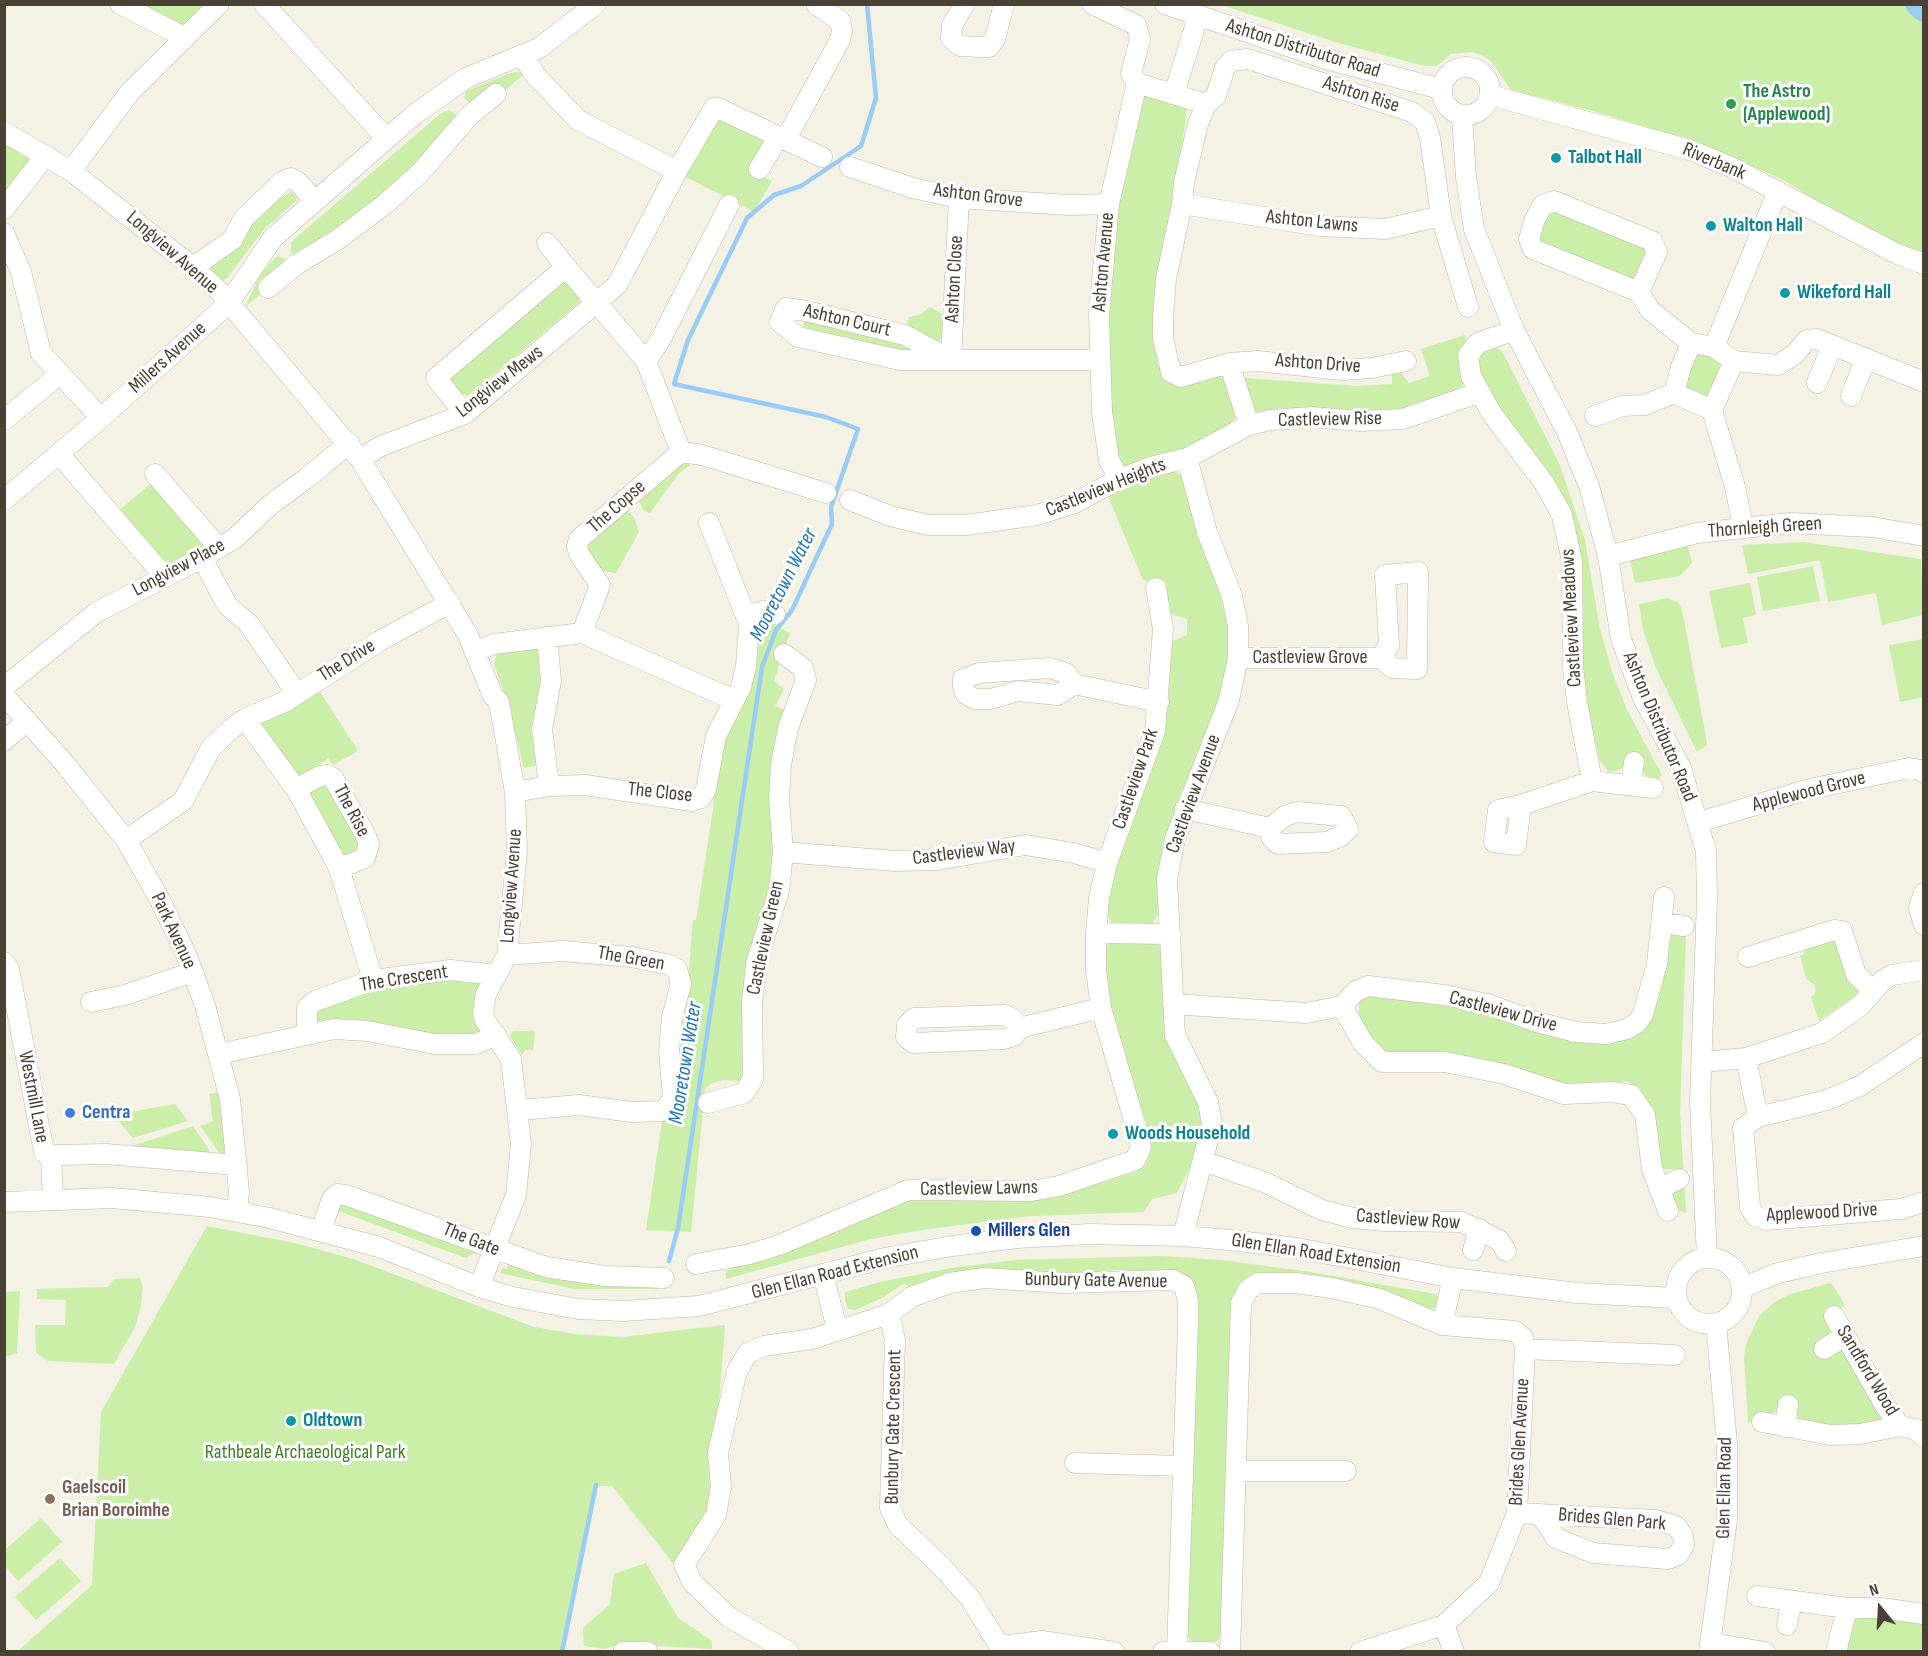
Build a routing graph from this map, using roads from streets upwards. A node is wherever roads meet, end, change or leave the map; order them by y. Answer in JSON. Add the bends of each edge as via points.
{"nodes":[{"id":1,"x":120,"y":4,"type":"edge"},
{"id":2,"x":219,"y":4,"type":"edge"},
{"id":3,"x":264,"y":4,"type":"edge"},
{"id":4,"x":596,"y":4,"type":"edge"},
{"id":5,"x":816,"y":4,"type":"edge"},
{"id":6,"x":965,"y":4,"type":"edge"},
{"id":7,"x":1004,"y":4,"type":"edge"},
{"id":8,"x":1092,"y":4,"type":"edge"},
{"id":9,"x":1165,"y":4,"type":"edge"},
{"id":10,"x":1198,"y":17,"type":"junction"},
{"id":11,"x":184,"y":37,"type":"junction"},
{"id":12,"x":523,"y":57,"type":"junction"},
{"id":13,"x":1137,"y":83,"type":"junction"},
{"id":14,"x":449,"y":89,"type":"junction"},
{"id":15,"x":1441,"y":89,"type":"junction"},
{"id":16,"x":495,"y":93,"type":"dead end"},
{"id":17,"x":1174,"y":94,"type":"junction"},
{"id":18,"x":1490,"y":95,"type":"junction"},
{"id":19,"x":1206,"y":104,"type":"junction"},
{"id":20,"x":469,"y":116,"type":"junction"},
{"id":21,"x":1462,"y":116,"type":"junction"},
{"id":22,"x":4,"y":132,"type":"edge"},
{"id":23,"x":386,"y":138,"type":"junction"},
{"id":24,"x":782,"y":138,"type":"junction"},
{"id":25,"x":46,"y":155,"type":"junction"},
{"id":26,"x":822,"y":157,"type":"dead end"},
{"id":27,"x":850,"y":167,"type":"dead end"},
{"id":28,"x":759,"y":169,"type":"dead end"},
{"id":29,"x":71,"y":171,"type":"junction"},
{"id":30,"x":678,"y":171,"type":"junction"},
{"id":31,"x":1778,"y":191,"type":"junction"},
{"id":32,"x":959,"y":198,"type":"junction"},
{"id":33,"x":314,"y":200,"type":"junction"},
{"id":34,"x":1109,"y":204,"type":"junction"},
{"id":35,"x":1182,"y":204,"type":"junction"},
{"id":36,"x":729,"y":205,"type":"dead end"},
{"id":37,"x":4,"y":209,"type":"edge"},
{"id":38,"x":1441,"y":216,"type":"junction"},
{"id":39,"x":4,"y":232,"type":"edge"},
{"id":40,"x":273,"y":238,"type":"junction"},
{"id":41,"x":547,"y":243,"type":"dead end"},
{"id":42,"x":297,"y":264,"type":"junction"},
{"id":43,"x":1923,"y":264,"type":"edge"},
{"id":44,"x":193,"y":267,"type":"junction"},
{"id":45,"x":566,"y":267,"type":"junction"},
{"id":46,"x":268,"y":288,"type":"dead end"},
{"id":47,"x":1640,"y":292,"type":"junction"},
{"id":48,"x":597,"y":302,"type":"junction"},
{"id":49,"x":228,"y":304,"type":"junction"},
{"id":50,"x":1468,"y":307,"type":"dead end"},
{"id":51,"x":1514,"y":330,"type":"junction"},
{"id":52,"x":1691,"y":343,"type":"junction"},
{"id":53,"x":1832,"y":345,"type":"junction"},
{"id":54,"x":1714,"y":347,"type":"junction"},
{"id":55,"x":1866,"y":358,"type":"junction"},
{"id":56,"x":951,"y":360,"type":"junction"},
{"id":57,"x":1099,"y":360,"type":"junction"},
{"id":58,"x":646,"y":361,"type":"junction"},
{"id":59,"x":1406,"y":361,"type":"dead end"},
{"id":60,"x":1734,"y":361,"type":"junction"},
{"id":61,"x":1229,"y":363,"type":"junction"},
{"id":62,"x":60,"y":374,"type":"junction"},
{"id":63,"x":1923,"y":382,"type":"edge"},
{"id":64,"x":1816,"y":383,"type":"dead end"},
{"id":65,"x":1478,"y":393,"type":"junction"},
{"id":66,"x":1674,"y":393,"type":"junction"},
{"id":67,"x":1851,"y":396,"type":"dead end"},
{"id":68,"x":1712,"y":410,"type":"junction"},
{"id":69,"x":465,"y":414,"type":"junction"},
{"id":70,"x":1595,"y":416,"type":"dead end"},
{"id":71,"x":101,"y":418,"type":"junction"},
{"id":72,"x":4,"y":420,"type":"edge"},
{"id":73,"x":1249,"y":425,"type":"junction"},
{"id":74,"x":354,"y":451,"type":"junction"},
{"id":75,"x":681,"y":453,"type":"junction"},
{"id":76,"x":59,"y":454,"type":"junction"},
{"id":77,"x":1186,"y":458,"type":"junction"},
{"id":78,"x":155,"y":474,"type":"dead end"},
{"id":79,"x":1119,"y":479,"type":"junction"},
{"id":80,"x":826,"y":493,"type":"dead end"},
{"id":81,"x":4,"y":500,"type":"edge"},
{"id":82,"x":850,"y":500,"type":"dead end"},
{"id":83,"x":709,"y":523,"type":"dead end"},
{"id":84,"x":1743,"y":526,"type":"junction"},
{"id":85,"x":1923,"y":536,"type":"edge"},
{"id":86,"x":219,"y":548,"type":"junction"},
{"id":87,"x":1608,"y":556,"type":"junction"},
{"id":88,"x":202,"y":558,"type":"junction"},
{"id":89,"x":164,"y":576,"type":"junction"},
{"id":90,"x":1156,"y":588,"type":"dead end"},
{"id":91,"x":450,"y":603,"type":"junction"},
{"id":92,"x":775,"y":614,"type":"dead end"},
{"id":93,"x":747,"y":615,"type":"junction"},
{"id":94,"x":582,"y":633,"type":"junction"},
{"id":95,"x":547,"y":637,"type":"junction"},
{"id":96,"x":476,"y":651,"type":"junction"},
{"id":97,"x":784,"y":654,"type":"dead end"},
{"id":98,"x":1238,"y":658,"type":"junction"},
{"id":99,"x":1381,"y":658,"type":"junction"},
{"id":100,"x":1074,"y":684,"type":"junction"},
{"id":101,"x":4,"y":687,"type":"edge"},
{"id":102,"x":297,"y":694,"type":"junction"},
{"id":103,"x":4,"y":695,"type":"edge"},
{"id":104,"x":734,"y":700,"type":"junction"},
{"id":105,"x":1159,"y":702,"type":"junction"},
{"id":106,"x":245,"y":719,"type":"junction"},
{"id":107,"x":27,"y":721,"type":"junction"},
{"id":108,"x":4,"y":741,"type":"edge"},
{"id":109,"x":1634,"y":762,"type":"dead end"},
{"id":110,"x":1922,"y":771,"type":"edge"},
{"id":111,"x":1592,"y":781,"type":"junction"},
{"id":112,"x":1631,"y":785,"type":"junction"},
{"id":113,"x":549,"y":786,"type":"junction"},
{"id":114,"x":1653,"y":788,"type":"dead end"},
{"id":115,"x":296,"y":789,"type":"junction"},
{"id":116,"x":515,"y":792,"type":"junction"},
{"id":117,"x":1521,"y":805,"type":"dead end"},
{"id":118,"x":1185,"y":809,"type":"junction"},
{"id":119,"x":1699,"y":822,"type":"junction"},
{"id":120,"x":1270,"y":828,"type":"dead end"},
{"id":121,"x":126,"y":840,"type":"junction"},
{"id":122,"x":783,"y":852,"type":"junction"},
{"id":123,"x":1107,"y":863,"type":"junction"},
{"id":124,"x":339,"y":868,"type":"junction"},
{"id":125,"x":1923,"y":893,"type":"edge"},
{"id":126,"x":1664,"y":897,"type":"dead end"},
{"id":127,"x":1663,"y":922,"type":"junction"},
{"id":128,"x":1923,"y":925,"type":"edge"},
{"id":129,"x":1684,"y":926,"type":"dead end"},
{"id":130,"x":1096,"y":933,"type":"junction"},
{"id":131,"x":1171,"y":934,"type":"junction"},
{"id":132,"x":507,"y":955,"type":"junction"},
{"id":133,"x":1748,"y":957,"type":"dead end"},
{"id":134,"x":4,"y":962,"type":"edge"},
{"id":135,"x":1923,"y":970,"type":"edge"},
{"id":136,"x":193,"y":972,"type":"junction"},
{"id":137,"x":493,"y":979,"type":"junction"},
{"id":138,"x":373,"y":980,"type":"junction"},
{"id":139,"x":1873,"y":991,"type":"junction"},
{"id":140,"x":9,"y":993,"type":"edge"},
{"id":141,"x":91,"y":1002,"type":"dead end"},
{"id":142,"x":1173,"y":1004,"type":"junction"},
{"id":143,"x":1342,"y":1006,"type":"junction"},
{"id":144,"x":1101,"y":1008,"type":"junction"},
{"id":145,"x":1019,"y":1028,"type":"junction"},
{"id":146,"x":308,"y":1033,"type":"junction"},
{"id":147,"x":496,"y":1035,"type":"junction"},
{"id":148,"x":1923,"y":1043,"type":"edge"},
{"id":149,"x":219,"y":1054,"type":"junction"},
{"id":150,"x":1746,"y":1058,"type":"junction"},
{"id":151,"x":1703,"y":1062,"type":"junction"},
{"id":152,"x":708,"y":1103,"type":"dead end"},
{"id":153,"x":519,"y":1110,"type":"junction"},
{"id":154,"x":1758,"y":1117,"type":"junction"},
{"id":155,"x":1138,"y":1134,"type":"joint"},
{"id":156,"x":51,"y":1157,"type":"junction"},
{"id":157,"x":1203,"y":1161,"type":"junction"},
{"id":158,"x":237,"y":1165,"type":"junction"},
{"id":159,"x":1679,"y":1179,"type":"dead end"},
{"id":160,"x":1659,"y":1189,"type":"junction"},
{"id":161,"x":53,"y":1199,"type":"junction"},
{"id":162,"x":4,"y":1202,"type":"edge"},
{"id":163,"x":1923,"y":1202,"type":"edge"},
{"id":164,"x":1668,"y":1210,"type":"dead end"},
{"id":165,"x":237,"y":1212,"type":"junction"},
{"id":166,"x":1479,"y":1229,"type":"junction"},
{"id":167,"x":321,"y":1230,"type":"junction"},
{"id":168,"x":1183,"y":1236,"type":"junction"},
{"id":169,"x":1923,"y":1246,"type":"edge"},
{"id":170,"x":495,"y":1250,"type":"junction"},
{"id":171,"x":1473,"y":1250,"type":"dead end"},
{"id":172,"x":1506,"y":1251,"type":"dead end"},
{"id":173,"x":1707,"y":1258,"type":"junction"},
{"id":174,"x":696,"y":1264,"type":"dead end"},
{"id":175,"x":652,"y":1272,"type":"dead end"},
{"id":176,"x":823,"y":1274,"type":"junction"},
{"id":177,"x":1453,"y":1278,"type":"junction"},
{"id":178,"x":479,"y":1287,"type":"junction"},
{"id":179,"x":1742,"y":1288,"type":"junction"},
{"id":180,"x":1677,"y":1298,"type":"junction"},
{"id":181,"x":889,"y":1314,"type":"junction"},
{"id":182,"x":1834,"y":1316,"type":"dead end"},
{"id":183,"x":1716,"y":1323,"type":"junction"},
{"id":184,"x":1442,"y":1325,"type":"junction"},
{"id":185,"x":837,"y":1329,"type":"junction"},
{"id":186,"x":1845,"y":1336,"type":"junction"},
{"id":187,"x":1525,"y":1349,"type":"junction"},
{"id":188,"x":1666,"y":1349,"type":"dead end"},
{"id":189,"x":1824,"y":1349,"type":"dead end"},
{"id":190,"x":1788,"y":1405,"type":"dead end"},
{"id":191,"x":1762,"y":1422,"type":"dead end"},
{"id":192,"x":1900,"y":1426,"type":"junction"},
{"id":193,"x":1785,"y":1427,"type":"junction"},
{"id":194,"x":1923,"y":1437,"type":"edge"},
{"id":195,"x":1075,"y":1463,"type":"dead end"},
{"id":196,"x":1182,"y":1466,"type":"junction"},
{"id":197,"x":1237,"y":1471,"type":"junction"},
{"id":198,"x":1346,"y":1471,"type":"dead end"},
{"id":199,"x":1517,"y":1513,"type":"junction"},
{"id":200,"x":1541,"y":1515,"type":"junction"},
{"id":201,"x":1757,"y":1596,"type":"dead end"},
{"id":202,"x":1791,"y":1602,"type":"junction"},
{"id":203,"x":1847,"y":1608,"type":"junction"},
{"id":204,"x":1923,"y":1614,"type":"edge"},
{"id":205,"x":1787,"y":1625,"type":"dead end"},
{"id":206,"x":1444,"y":1626,"type":"junction"},
{"id":207,"x":1710,"y":1647,"type":"edge"},
{"id":208,"x":1002,"y":1649,"type":"edge"},
{"id":209,"x":1170,"y":1651,"type":"edge"},
{"id":210,"x":623,"y":1652,"type":"edge"},
{"id":211,"x":648,"y":1652,"type":"edge"},
{"id":212,"x":789,"y":1652,"type":"edge"},
{"id":213,"x":1113,"y":1652,"type":"edge"},
{"id":214,"x":1210,"y":1652,"type":"edge"},
{"id":215,"x":1230,"y":1652,"type":"edge"},
{"id":216,"x":1360,"y":1652,"type":"edge"},
{"id":217,"x":1454,"y":1652,"type":"edge"},
{"id":218,"x":1765,"y":1652,"type":"edge"},
{"id":219,"x":1836,"y":1652,"type":"edge"}],
"edges":[{"from":1,"to":11,"type":"street"},
{"from":2,"to":11,"type":"street"},
{"from":3,"to":23,"type":"street"},
{"from":4,"to":12,"type":"street","name":"Millers Avenue"},
{"from":5,"to":24,"type":"street","via":[[840,21],[840,40]]},
{"from":6,"to":7,"type":"street","via":[[952,25],[951,38],[960,46],[980,47],[989,46],[996,39]]},
{"from":8,"to":13,"type":"street","name":"Ashton Avenue","via":[[1136,25],[1140,39],[1131,74]]},
{"from":9,"to":10,"type":"street","name":"Ashton Distributor Road"},
{"from":10,"to":15,"type":"street","name":"Ashton Distributor Road","via":[[1326,59]]},
{"from":10,"to":17,"type":"street"},
{"from":11,"to":29,"type":"street","via":[[130,92]]},
{"from":12,"to":14,"type":"street","name":"Millers Avenue","via":[[486,69]]},
{"from":12,"to":30,"type":"street","via":[[578,120]]},
{"from":13,"to":17,"type":"street"},
{"from":13,"to":34,"type":"street","name":"Ashton Avenue"},
{"from":14,"to":20,"type":"street"},
{"from":14,"to":23,"type":"street","name":"Millers Avenue"},
{"from":15,"to":18,"type":"street","via":[[1454,70],[1469,67],[1483,73]]},
{"from":15,"to":21,"type":"street","via":[[1444,103]]},
{"from":16,"to":20,"type":"street"},
{"from":17,"to":19,"type":"street"},
{"from":18,"to":21,"type":"street","via":[[1477,113]]},
{"from":18,"to":31,"type":"street","name":"Riverbank","via":[[1690,150]]},
{"from":19,"to":35,"type":"street","via":[[1190,150]]},
{"from":19,"to":38,"type":"street","name":"Ashton Rise","via":[[1216,96],[1225,68],[1238,58],[1412,112],[1425,122],[1430,138]]},
{"from":20,"to":42,"type":"street","via":[[420,173],[384,205]]},
{"from":21,"to":51,"type":"street","name":"Ashton Distributor Road","via":[[1474,229]]},
{"from":22,"to":25,"type":"street","name":"Longview Avenue"},
{"from":23,"to":33,"type":"street","name":"Millers Avenue"},
{"from":24,"to":26,"type":"street"},
{"from":24,"to":28,"type":"street"},
{"from":24,"to":30,"type":"street","name":"Longview Mews","via":[[714,108]]},
{"from":25,"to":29,"type":"street","name":"Longview Avenue"},
{"from":25,"to":37,"type":"street"},
{"from":27,"to":32,"type":"street","name":"Ashton Grove"},
{"from":29,"to":44,"type":"street","name":"Longview Avenue"},
{"from":30,"to":48,"type":"street","name":"Longview Mews","via":[[622,278]]},
{"from":31,"to":43,"type":"street","name":"Riverbank","via":[[1896,254]]},
{"from":31,"to":54,"type":"street"},
{"from":32,"to":34,"type":"street","name":"Ashton Grove"},
{"from":32,"to":56,"type":"street","name":"Ashton Close"},
{"from":33,"to":40,"type":"street","name":"Millers Avenue"},
{"from":33,"to":44,"type":"street","via":[[291,178],[283,181],[244,218],[231,240]]},
{"from":34,"to":57,"type":"street","name":"Ashton Avenue"},
{"from":35,"to":38,"type":"street","name":"Ashton Lawns","via":[[1320,226],[1385,229]]},
{"from":35,"to":61,"type":"street","via":[[1166,279],[1163,339],[1168,365],[1171,372],[1181,377]]},
{"from":36,"to":58,"type":"street"},
{"from":38,"to":50,"type":"street","name":"Ashton Rise"},
{"from":39,"to":62,"type":"street","via":[[21,272],[41,353]]},
{"from":40,"to":42,"type":"street"},
{"from":40,"to":49,"type":"street","name":"Millers Avenue"},
{"from":41,"to":45,"type":"street"},
{"from":42,"to":46,"type":"street"},
{"from":44,"to":49,"type":"street","name":"Longview Avenue"},
{"from":45,"to":48,"type":"street"},
{"from":45,"to":69,"type":"street","via":[[436,378]]},
{"from":47,"to":47,"type":"street","via":[[1657,252],[1652,241],[1554,201],[1544,206],[1529,238],[1533,249]]},
{"from":47,"to":52,"type":"street","via":[[1650,310]]},
{"from":48,"to":58,"type":"street"},
{"from":48,"to":69,"type":"street","name":"Longview Mews"},
{"from":49,"to":71,"type":"street","name":"Millers Avenue"},
{"from":49,"to":74,"type":"street","name":"Longview Avenue"},
{"from":51,"to":65,"type":"street","name":"Castleview Meadows","via":[[1478,343],[1468,355]]},
{"from":51,"to":87,"type":"street","name":"Ashton Distributor Road","via":[[1567,432],[1589,486]]},
{"from":52,"to":54,"type":"street"},
{"from":52,"to":66,"type":"street"},
{"from":53,"to":55,"type":"street"},
{"from":53,"to":60,"type":"street","via":[[1807,340],[1787,362],[1778,365]]},
{"from":53,"to":64,"type":"street"},
{"from":54,"to":60,"type":"street"},
{"from":55,"to":63,"type":"street"},
{"from":55,"to":67,"type":"street"},
{"from":56,"to":56,"type":"street","name":"Ashton Court","via":[[900,360],[798,337],[780,322],[786,308],[806,311],[905,335]]},
{"from":56,"to":57,"type":"street","name":"Ashton Court"},
{"from":57,"to":79,"type":"street","name":"Ashton Avenue","via":[[1109,460]]},
{"from":58,"to":75,"type":"street"},
{"from":59,"to":61,"type":"street","name":"Ashton Drive","via":[[1342,370],[1278,361]]},
{"from":60,"to":68,"type":"street"},
{"from":61,"to":73,"type":"street"},
{"from":62,"to":71,"type":"street"},
{"from":62,"to":72,"type":"street"},
{"from":65,"to":73,"type":"street","name":"Castleview Rise","via":[[1402,419],[1311,417]]},
{"from":65,"to":111,"type":"street","name":"Castleview Meadows","via":[[1544,483],[1562,515],[1572,561],[1575,690]]},
{"from":66,"to":68,"type":"street"},
{"from":66,"to":70,"type":"street","via":[[1645,405],[1622,406]]},
{"from":68,"to":84,"type":"street"},
{"from":69,"to":74,"type":"street","name":"Longview Mews","via":[[381,446]]},
{"from":71,"to":76,"type":"street","name":"Millers Avenue"},
{"from":73,"to":77,"type":"street","name":"Castleview Rise"},
{"from":74,"to":86,"type":"street","name":"Longview Place","via":[[270,505]]},
{"from":74,"to":91,"type":"street","name":"Longview Avenue"},
{"from":75,"to":80,"type":"street","via":[[702,455]]},
{"from":75,"to":94,"type":"street","name":"The Copse","via":[[579,539],[579,554],[600,585]]},
{"from":76,"to":81,"type":"street","name":"Millers Avenue"},
{"from":76,"to":89,"type":"street"},
{"from":77,"to":79,"type":"street","name":"Castleview Heights"},
{"from":77,"to":98,"type":"street","name":"Castleview Avenue","via":[[1207,532],[1232,596],[1238,626]]},
{"from":78,"to":86,"type":"street"},
{"from":79,"to":82,"type":"street","name":"Castleview Heights","via":[[1075,503],[1037,515],[966,525],[908,522]]},
{"from":83,"to":93,"type":"street","name":"The Close"},
{"from":84,"to":85,"type":"street","name":"Thornleigh Green","via":[[1835,524]]},
{"from":84,"to":87,"type":"street","name":"Thornleigh Green","via":[[1697,533]]},
{"from":86,"to":88,"type":"street","name":"Longview Place"},
{"from":87,"to":119,"type":"street","name":"Ashton Distributor Road","via":[[1621,639],[1643,698],[1681,768]]},
{"from":88,"to":89,"type":"street","name":"Longview Place"},
{"from":88,"to":102,"type":"street","via":[[227,605],[249,624]]},
{"from":89,"to":101,"type":"street","name":"Longview Place","via":[[83,621]]},
{"from":90,"to":105,"type":"street","name":"Castleview Park","via":[[1173,628]]},
{"from":91,"to":96,"type":"street","name":"Longview Avenue"},
{"from":91,"to":102,"type":"street","name":"The Drive","via":[[381,640]]},
{"from":92,"to":93,"type":"street","via":[[756,611]]},
{"from":93,"to":104,"type":"street","name":"The Close","via":[[747,666]]},
{"from":94,"to":95,"type":"street"},
{"from":94,"to":104,"type":"street"},
{"from":95,"to":96,"type":"street","via":[[494,644]]},
{"from":95,"to":113,"type":"street","via":[[550,681],[542,729]]},
{"from":96,"to":116,"type":"street","name":"Longview Avenue","via":[[502,712]]},
{"from":97,"to":122,"type":"street","name":"Castleview Green","via":[[803,668],[806,680],[788,728],[781,765]]},
{"from":98,"to":99,"type":"street","name":"Castleview Grove"},
{"from":98,"to":118,"type":"street","name":"Castleview Avenue","via":[[1228,700]]},
{"from":99,"to":99,"type":"street","name":"Castleview Grove","via":[[1392,668],[1417,669],[1418,572],[1385,575],[1389,645]]},
{"from":100,"to":100,"type":"street","via":[[1058,695],[1018,691],[991,699],[974,699],[965,693],[963,679],[979,673],[1050,668],[1066,673]]},
{"from":100,"to":105,"type":"street"},
{"from":102,"to":106,"type":"street","name":"The Drive"},
{"from":103,"to":107,"type":"street","name":"Park Avenue"},
{"from":104,"to":113,"type":"street","name":"The Close","via":[[716,736],[701,798],[692,801],[585,785]]},
{"from":105,"to":123,"type":"street","name":"Castleview Park","via":[[1148,757]]},
{"from":106,"to":115,"type":"street","name":"The Rise"},
{"from":106,"to":121,"type":"street","name":"The Drive","via":[[211,748],[183,801]]},
{"from":107,"to":108,"type":"street"},
{"from":107,"to":121,"type":"street","name":"Park Avenue"},
{"from":109,"to":112,"type":"street"},
{"from":110,"to":119,"type":"street","name":"Applewood Grove","via":[[1909,768],[1806,790]]},
{"from":111,"to":112,"type":"street"},
{"from":111,"to":117,"type":"street"},
{"from":112,"to":114,"type":"street"},
{"from":113,"to":116,"type":"street","name":"The Close"},
{"from":115,"to":124,"type":"street","name":"The Rise"},
{"from":115,"to":124,"type":"street","name":"The Rise","via":[[320,776],[333,778],[365,834],[369,844],[365,858]]},
{"from":116,"to":132,"type":"street","name":"Longview Avenue","via":[[517,852]]},
{"from":118,"to":120,"type":"street"},
{"from":118,"to":131,"type":"street","name":"Castleview Avenue","via":[[1174,839],[1167,879]]},
{"from":119,"to":151,"type":"street","name":"Ashton Distributor Road","via":[[1706,851],[1707,899]]},
{"from":121,"to":136,"type":"street","name":"Park Avenue","via":[[160,900]]},
{"from":122,"to":123,"type":"street","name":"Castleview Way","via":[[896,861],[937,860],[1025,846],[1074,853]]},
{"from":122,"to":152,"type":"street","name":"Castleview Green","via":[[779,891],[756,964],[753,1079],[744,1094]]},
{"from":123,"to":130,"type":"street","name":"Castleview Park"},
{"from":124,"to":138,"type":"street","name":"The Rise"},
{"from":125,"to":128,"type":"street","via":[[1919,908]]},
{"from":126,"to":127,"type":"street","name":"Castleview Drive"},
{"from":127,"to":129,"type":"street"},
{"from":127,"to":143,"type":"street","name":"Castleview Drive","via":[[1658,964],[1643,1014],[1627,1029],[1606,1034],[1576,1032],[1487,1004],[1368,986],[1356,991]]},
{"from":130,"to":131,"type":"street"},
{"from":130,"to":144,"type":"street","name":"Castleview Park"},
{"from":131,"to":142,"type":"street","name":"Castleview Avenue"},
{"from":132,"to":137,"type":"street","name":"Longview Avenue"},
{"from":132,"to":153,"type":"street","name":"The Green","via":[[563,951],[632,957],[678,969],[681,984],[672,1017],[669,1051],[673,1096],[669,1106],[662,1111],[632,1112],[579,1105]]},
{"from":133,"to":139,"type":"street","via":[[1834,930],[1842,931],[1856,974]]},
{"from":134,"to":140,"type":"street","name":"Westmill Lane","via":[[9,969]]},
{"from":135,"to":139,"type":"street","via":[[1892,975]]},
{"from":136,"to":141,"type":"street"},
{"from":136,"to":149,"type":"street","name":"Park Avenue"},
{"from":137,"to":138,"type":"street","name":"The Crescent","via":[[487,974],[451,970]]},
{"from":137,"to":147,"type":"street","name":"Longview Avenue","via":[[483,1012]]},
{"from":138,"to":146,"type":"street","name":"The Crescent","via":[[315,1001],[307,1008]]},
{"from":139,"to":150,"type":"street","via":[[1860,1006],[1822,1033]]},
{"from":140,"to":156,"type":"street","name":"Westmill Lane","via":[[44,1152]]},
{"from":142,"to":143,"type":"street","name":"Castleview Drive","via":[[1305,1013]]},
{"from":142,"to":157,"type":"street","name":"Castleview Avenue","via":[[1175,1035],[1208,1102],[1212,1124]]},
{"from":143,"to":160,"type":"street","via":[[1363,1043],[1382,1062],[1445,1062],[1504,1074],[1564,1094],[1631,1095],[1645,1115],[1652,1169]]},
{"from":144,"to":145,"type":"street"},
{"from":144,"to":155,"type":"street","name":"Castleview Park"},
{"from":145,"to":145,"type":"street","via":[[1014,1036],[1004,1039],[913,1043],[906,1037],[907,1025],[914,1018],[1004,1015]]},
{"from":146,"to":147,"type":"street","via":[[334,1029],[367,1031],[435,1044],[464,1045]]},
{"from":146,"to":149,"type":"street"},
{"from":147,"to":153,"type":"street","name":"Longview Avenue","via":[[511,1059]]},
{"from":148,"to":154,"type":"street","via":[[1860,1086],[1827,1100]]},
{"from":149,"to":158,"type":"street","name":"Park Avenue","via":[[230,1100]]},
{"from":150,"to":151,"type":"street"},
{"from":150,"to":154,"type":"street"},
{"from":151,"to":173,"type":"street","name":"Ashton Distributor Road","via":[[1700,1102]]},
{"from":153,"to":170,"type":"street","name":"Longview Avenue","via":[[521,1144],[516,1195]]},
{"from":154,"to":163,"type":"street","name":"Applewood Drive","via":[[1743,1128],[1750,1207],[1755,1216],[1766,1220],[1890,1210]]},
{"from":155,"to":174,"type":"street","name":"Castleview Lawns","via":[[1141,1148],[1135,1160],[1059,1186],[1003,1192],[908,1190],[779,1245]]},
{"from":156,"to":158,"type":"street","via":[[134,1155]]},
{"from":156,"to":161,"type":"street","name":"Westmill Lane"},
{"from":157,"to":166,"type":"street","name":"Castleview Row","via":[[1264,1182],[1322,1210],[1353,1218],[1462,1221]]},
{"from":157,"to":168,"type":"street","name":"Castleview Avenue"},
{"from":158,"to":165,"type":"street","name":"Park Avenue"},
{"from":159,"to":160,"type":"street"},
{"from":160,"to":164,"type":"street"},
{"from":161,"to":162,"type":"street","name":"Glen Ellan Road Extension"},
{"from":161,"to":165,"type":"street","name":"Glen Ellan Road Extension","via":[[145,1201]]},
{"from":165,"to":167,"type":"street","name":"Glen Ellan Road Extension"},
{"from":166,"to":171,"type":"street"},
{"from":166,"to":172,"type":"street","name":"Castleview Row","via":[[1499,1240]]},
{"from":167,"to":170,"type":"street","name":"The Gate","via":[[332,1199],[337,1194],[346,1195]]},
{"from":167,"to":178,"type":"street","name":"Glen Ellan Road Extension","via":[[379,1247]]},
{"from":168,"to":176,"type":"street","name":"Glen Ellan Road Extension","via":[[1089,1234],[1017,1238],[929,1250]]},
{"from":168,"to":177,"type":"street","name":"Glen Ellan Road Extension","via":[[1297,1248]]},
{"from":169,"to":179,"type":"street","via":[[1799,1268]]},
{"from":170,"to":175,"type":"street","name":"The Gate","via":[[546,1267],[605,1276]]},
{"from":170,"to":178,"type":"street","name":"Longview Avenue"},
{"from":173,"to":179,"type":"street","via":[[1727,1263],[1740,1278]]},
{"from":173,"to":180,"type":"street","via":[[1698,1259],[1683,1270],[1676,1288]]},
{"from":176,"to":178,"type":"street","name":"Glen Ellan Road Extension","via":[[699,1306],[623,1311],[578,1310]]},
{"from":176,"to":185,"type":"street"},
{"from":177,"to":180,"type":"street","name":"Glen Ellan Road Extension","via":[[1577,1293]]},
{"from":177,"to":184,"type":"street"},
{"from":179,"to":183,"type":"street","via":[[1738,1306]]},
{"from":180,"to":183,"type":"street","via":[[1680,1307],[1696,1321]]},
{"from":181,"to":185,"type":"street","name":"Bunbury Gate Avenue"},
{"from":181,"to":196,"type":"street","name":"Bunbury Gate Avenue","via":[[911,1297],[950,1283],[984,1278],[1063,1283],[1173,1280],[1184,1286],[1188,1301]]},
{"from":181,"to":208,"type":"street","name":"Bunbury Gate Crescent","via":[[895,1340],[890,1508],[898,1525],[970,1598]]},
{"from":182,"to":186,"type":"street","name":"Sandford Wood"},
{"from":183,"to":207,"type":"street","name":"Glen Ellan Road","via":[[1726,1433],[1727,1520]]},
{"from":184,"to":187,"type":"street","via":[[1515,1331],[1523,1338]]},
{"from":184,"to":197,"type":"street","via":[[1380,1299],[1332,1288],[1258,1283],[1248,1290],[1241,1303]]},
{"from":185,"to":212,"type":"street","name":"Bunbury Gate Avenue","via":[[812,1339],[764,1346],[748,1353],[737,1371],[724,1422],[718,1453],[721,1487],[716,1515],[684,1565],[693,1583],[729,1617]]},
{"from":186,"to":189,"type":"street"},
{"from":186,"to":192,"type":"street","name":"Sandford Wood"},
{"from":187,"to":188,"type":"street"},
{"from":187,"to":199,"type":"street","name":"Brides Glen Avenue"},
{"from":190,"to":193,"type":"street"},
{"from":191,"to":193,"type":"street","name":"Sandford Wood"},
{"from":192,"to":193,"type":"street","name":"Sandford Wood","via":[[1830,1435]]},
{"from":192,"to":194,"type":"street","name":"Sandford Wood","via":[[1915,1429]]},
{"from":195,"to":196,"type":"street"},
{"from":196,"to":209,"type":"street","name":"Bunbury Gate Avenue"},
{"from":197,"to":198,"type":"street"},
{"from":197,"to":215,"type":"street"},
{"from":199,"to":200,"type":"street","name":"Brides Glen Park"},
{"from":199,"to":206,"type":"street","name":"Brides Glen Avenue","via":[[1489,1583]]},
{"from":200,"to":200,"type":"street","name":"Brides Glen Park","via":[[1656,1520],[1676,1526],[1683,1536],[1683,1545],[1678,1555],[1668,1559],[1593,1553],[1556,1538]]},
{"from":201,"to":202,"type":"street"},
{"from":202,"to":203,"type":"street"},
{"from":202,"to":205,"type":"street"},
{"from":203,"to":204,"type":"street"},
{"from":203,"to":219,"type":"street"},
{"from":206,"to":216,"type":"street","name":"Brides Glen Avenue"},
{"from":206,"to":217,"type":"street"},
{"from":207,"to":218,"type":"street"},
{"from":208,"to":213,"type":"street","name":"Bunbury Gate Crescent","via":[[1042,1641]]},
{"from":209,"to":214,"type":"street"},
{"from":210,"to":211,"type":"street"}]}
